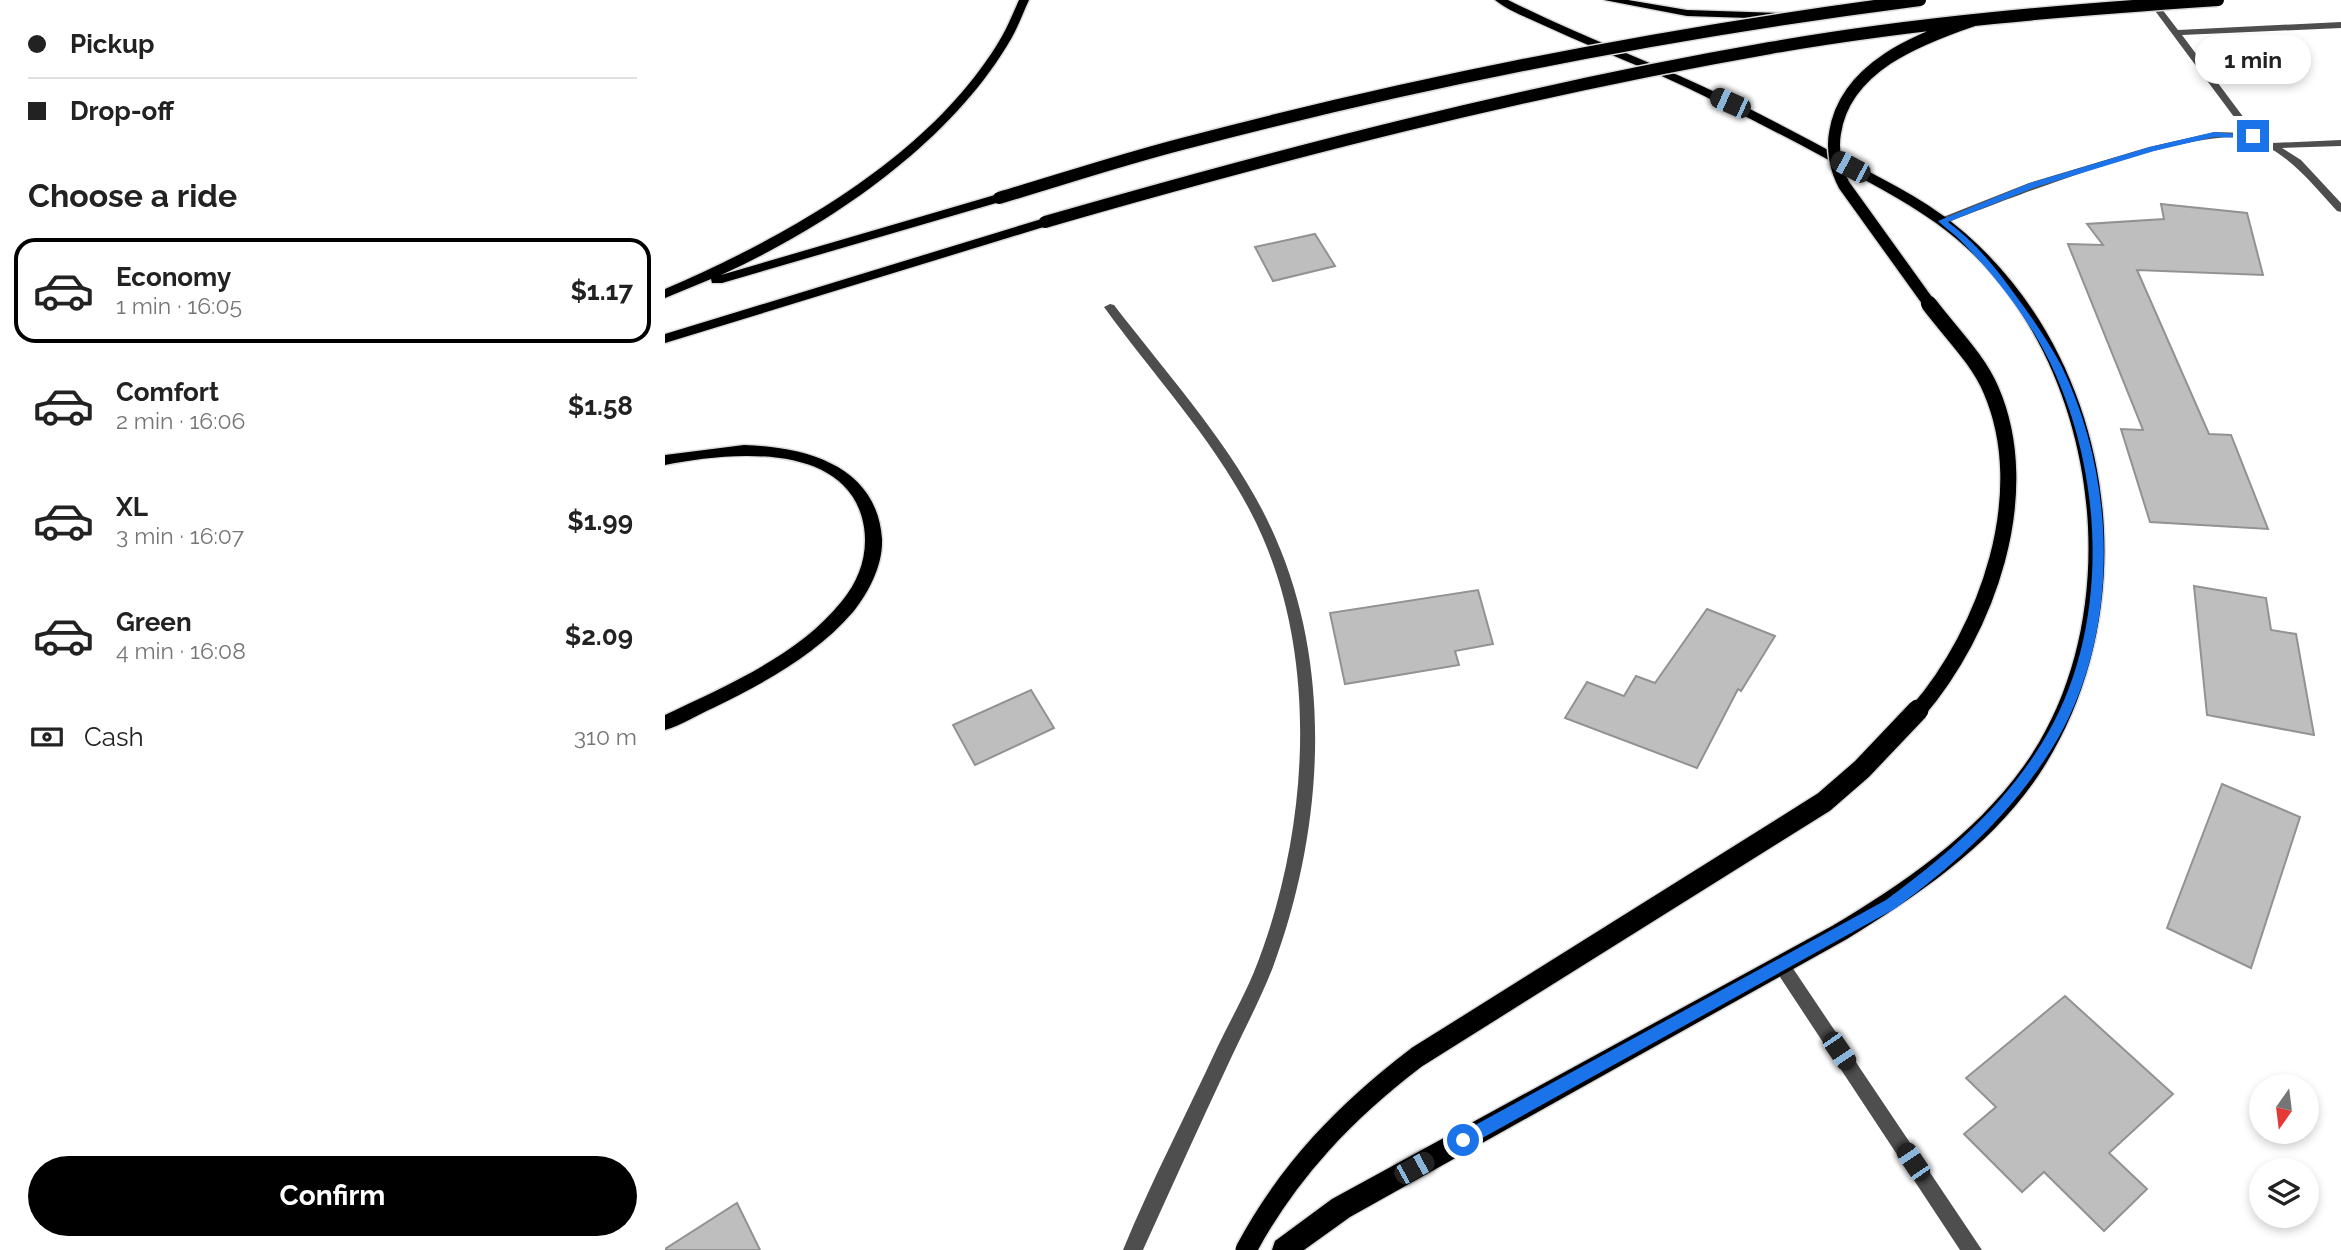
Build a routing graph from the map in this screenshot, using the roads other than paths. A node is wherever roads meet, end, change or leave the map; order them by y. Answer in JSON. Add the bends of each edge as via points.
{"nodes":[{"id":1,"x":1024,"y":0,"type":"edge"},
{"id":2,"x":1500,"y":0,"type":"edge"},
{"id":3,"x":1609,"y":0,"type":"edge"},
{"id":4,"x":1920,"y":0,"type":"edge"},
{"id":5,"x":2151,"y":0,"type":"edge"},
{"id":6,"x":2218,"y":0,"type":"edge"},
{"id":7,"x":1793,"y":16,"type":"junction"},
{"id":8,"x":1974,"y":20,"type":"junction"},
{"id":9,"x":2341,"y":25,"type":"edge"},
{"id":10,"x":2175,"y":33,"type":"junction"},
{"id":11,"x":2253,"y":136,"type":"junction"},
{"id":12,"x":2341,"y":143,"type":"edge"},
{"id":13,"x":2272,"y":146,"type":"junction"},
{"id":14,"x":2341,"y":209,"type":"edge"},
{"id":15,"x":1943,"y":221,"type":"junction"},
{"id":16,"x":665,"y":295,"type":"edge"},
{"id":17,"x":1109,"y":307,"type":"dead end"},
{"id":18,"x":665,"y":339,"type":"edge"},
{"id":19,"x":665,"y":460,"type":"edge"},
{"id":20,"x":665,"y":723,"type":"edge"},
{"id":21,"x":1780,"y":963,"type":"junction"},
{"id":22,"x":1133,"y":1250,"type":"edge"},
{"id":23,"x":1246,"y":1250,"type":"edge"},
{"id":24,"x":1284,"y":1250,"type":"edge"},
{"id":25,"x":1972,"y":1250,"type":"edge"}],
"edges":[{"from":1,"to":16,"type":"main road","via":[[1007,38],[973,86],[889,165],[762,250]]},
{"from":2,"to":15,"type":"main road","via":[[1730,103]]},
{"from":3,"to":7,"type":"main road","bridge":true,"via":[[1699,14]]},
{"from":4,"to":7,"type":"main road","bridge":true},
{"from":5,"to":10,"type":"street"},
{"from":6,"to":8,"type":"main road","bridge":true},
{"from":7,"to":16,"type":"main road","bridge":true,"via":[[1549,60],[1317,111],[1180,145]]},
{"from":8,"to":18,"type":"main road","bridge":true,"via":[[1745,53],[1490,105],[1209,173]]},
{"from":8,"to":23,"type":"main road","bridge":true,"via":[[1919,39],[1875,66],[1846,99],[1834,146],[1839,177],[1987,381],[2000,420],[2007,460],[2002,547],[1971,635],[1912,720],[1824,802],[1370,1091],[1327,1132],[1288,1180]]},
{"from":9,"to":10,"type":"street"},
{"from":10,"to":11,"type":"street"},
{"from":11,"to":13,"type":"street"},
{"from":11,"to":15,"type":"street","via":[[2214,135],[2152,149],[2033,185]]},
{"from":12,"to":13,"type":"street"},
{"from":13,"to":14,"type":"street","via":[[2298,162]]},
{"from":15,"to":21,"type":"main road","via":[[1963,237],[2015,298],[2057,368],[2073,406],[2088,453],[2098,555],[2085,654],[2048,745],[1978,834],[1891,904]]},
{"from":17,"to":22,"type":"street","via":[[1249,498],[1287,586],[1306,691],[1301,814],[1289,883],[1268,958]]},
{"from":19,"to":20,"type":"main road","via":[[754,449],[809,458],[850,480],[873,514],[874,557],[849,604],[801,650]]},
{"from":21,"to":24,"type":"main road","via":[[1341,1209]]},
{"from":21,"to":25,"type":"street"}]}
